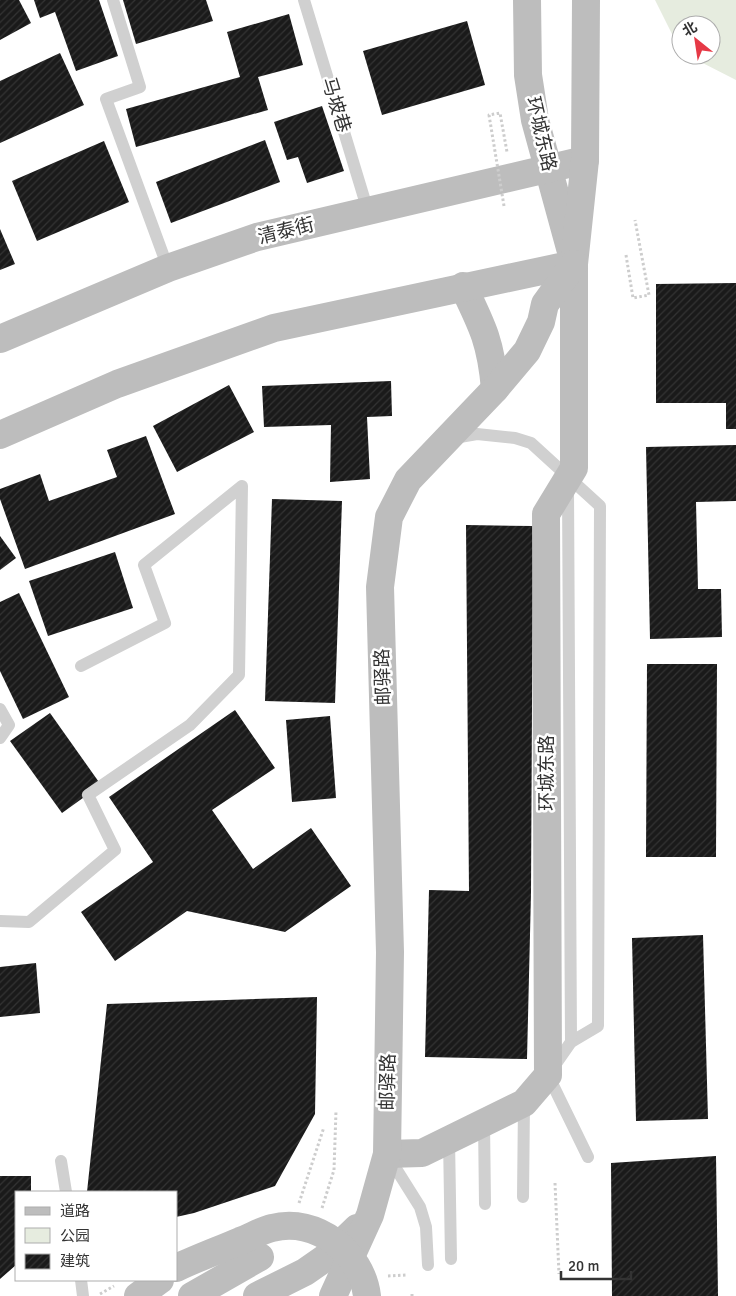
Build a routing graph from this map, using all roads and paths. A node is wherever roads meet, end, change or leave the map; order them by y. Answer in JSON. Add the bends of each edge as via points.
{"nodes":[{"id":1,"x":113,"y":0,"type":"edge"},
{"id":2,"x":304,"y":0,"type":"edge"},
{"id":3,"x":527,"y":0,"type":"edge"},
{"id":4,"x":586,"y":0,"type":"edge"},
{"id":5,"x":507,"y":152,"type":"dead end"},
{"id":6,"x":585,"y":160,"type":"junction"},
{"id":7,"x":548,"y":168,"type":"junction"},
{"id":8,"x":504,"y":206,"type":"dead end"},
{"id":9,"x":368,"y":211,"type":"junction"},
{"id":10,"x":635,"y":220,"type":"dead end"},
{"id":11,"x":626,"y":255,"type":"dead end"},
{"id":12,"x":574,"y":264,"type":"junction"},
{"id":13,"x":168,"y":268,"type":"junction"},
{"id":14,"x":463,"y":286,"type":"junction"},
{"id":15,"x":0,"y":339,"type":"edge"},
{"id":16,"x":495,"y":389,"type":"junction"},
{"id":17,"x":0,"y":435,"type":"edge"},
{"id":18,"x":446,"y":439,"type":"junction"},
{"id":19,"x":568,"y":478,"type":"junction"},
{"id":20,"x":81,"y":666,"type":"dead end"},
{"id":21,"x":0,"y":710,"type":"edge"},
{"id":22,"x":0,"y":738,"type":"edge"},
{"id":23,"x":0,"y":921,"type":"edge"},
{"id":24,"x":571,"y":1042,"type":"junction"},
{"id":25,"x":548,"y":1075,"type":"junction"},
{"id":26,"x":524,"y":1102,"type":"junction"},
{"id":27,"x":336,"y":1111,"type":"dead end"},
{"id":28,"x":484,"y":1122,"type":"junction"},
{"id":29,"x":450,"y":1139,"type":"junction"},
{"id":30,"x":387,"y":1154,"type":"junction"},
{"id":31,"x":588,"y":1156,"type":"dead end"},
{"id":32,"x":61,"y":1161,"type":"dead end"},
{"id":33,"x":334,"y":1170,"type":"dead end"},
{"id":34,"x":556,"y":1183,"type":"dead end"},
{"id":35,"x":66,"y":1191,"type":"edge"},
{"id":36,"x":523,"y":1197,"type":"dead end"},
{"id":37,"x":485,"y":1204,"type":"dead end"},
{"id":38,"x":370,"y":1215,"type":"junction"},
{"id":39,"x":260,"y":1257,"type":"dead end"},
{"id":40,"x":451,"y":1259,"type":"dead end"},
{"id":41,"x":428,"y":1265,"type":"dead end"},
{"id":42,"x":178,"y":1267,"type":"edge"},
{"id":43,"x":559,"y":1274,"type":"dead end"},
{"id":44,"x":81,"y":1281,"type":"edge"},
{"id":45,"x":157,"y":1281,"type":"edge"},
{"id":46,"x":128,"y":1290,"type":"edge"},
{"id":47,"x":83,"y":1296,"type":"edge"},
{"id":48,"x":96,"y":1296,"type":"edge"},
{"id":49,"x":192,"y":1296,"type":"edge"},
{"id":50,"x":257,"y":1296,"type":"edge"},
{"id":51,"x":333,"y":1296,"type":"edge"},
{"id":52,"x":367,"y":1296,"type":"edge"}],
"edges":[{"from":1,"to":13,"type":"lane","via":[[140,87],[106,100]]},
{"from":2,"to":9,"type":"lane","name":"马坡巷"},
{"from":3,"to":7,"type":"street","name":"环城东路","via":[[528,74],[535,120]]},
{"from":4,"to":6,"type":"street","name":"环城东路"},
{"from":5,"to":8,"type":"path","bridge":true,"via":[[500,113],[489,115]]},
{"from":6,"to":7,"type":"street","name":"清泰街"},
{"from":6,"to":12,"type":"street","name":"环城东路"},
{"from":7,"to":9,"type":"street","name":"清泰街"},
{"from":7,"to":12,"type":"street","name":"环城东路"},
{"from":9,"to":13,"type":"street","name":"清泰街","via":[[257,237]]},
{"from":10,"to":11,"type":"path","via":[[649,295],[633,298]]},
{"from":12,"to":14,"type":"street"},
{"from":12,"to":16,"type":"street","name":"邮驿路","via":[[545,304],[541,322],[527,352]]},
{"from":12,"to":19,"type":"street","name":"环城东路","via":[[574,468]]},
{"from":13,"to":15,"type":"street","name":"清泰街"},
{"from":14,"to":16,"type":"street","via":[[486,332]]},
{"from":14,"to":17,"type":"street","via":[[274,328],[118,384]]},
{"from":16,"to":18,"type":"street","name":"邮驿路"},
{"from":18,"to":19,"type":"lane","via":[[477,434],[532,443]]},
{"from":18,"to":30,"type":"street","name":"邮驿路","via":[[408,480],[389,517],[380,587],[390,952]]},
{"from":19,"to":24,"type":"lane","name":"环城东路"},
{"from":19,"to":24,"type":"lane","via":[[600,506],[598,1026]]},
{"from":19,"to":25,"type":"street","name":"环城东路","via":[[546,514]]},
{"from":20,"to":23,"type":"lane","via":[[165,623],[144,565],[242,486],[239,675],[190,725],[88,795],[115,850],[29,922]]},
{"from":21,"to":22,"type":"lane","via":[[10,725]]},
{"from":24,"to":25,"type":"lane"},
{"from":25,"to":26,"type":"street"},
{"from":25,"to":31,"type":"lane"},
{"from":26,"to":28,"type":"street"},
{"from":26,"to":36,"type":"lane"},
{"from":27,"to":33,"type":"path"},
{"from":28,"to":29,"type":"street"},
{"from":28,"to":37,"type":"lane"},
{"from":29,"to":30,"type":"street","via":[[422,1153]]},
{"from":29,"to":40,"type":"lane"},
{"from":30,"to":38,"type":"street","name":"邮驿路"},
{"from":30,"to":41,"type":"lane","via":[[420,1207],[426,1227]]},
{"from":32,"to":35,"type":"lane"},
{"from":34,"to":43,"type":"path"},
{"from":38,"to":50,"type":"street","via":[[328,1256],[305,1272]]},
{"from":38,"to":51,"type":"street","name":"邮驿路"},
{"from":39,"to":49,"type":"street"},
{"from":42,"to":52,"type":"street","bridge":true,"via":[[273,1227],[297,1226],[320,1233],[341,1246],[356,1264]]},
{"from":44,"to":47,"type":"lane"},
{"from":45,"to":46,"type":"street"},
{"from":46,"to":48,"type":"path"}]}
